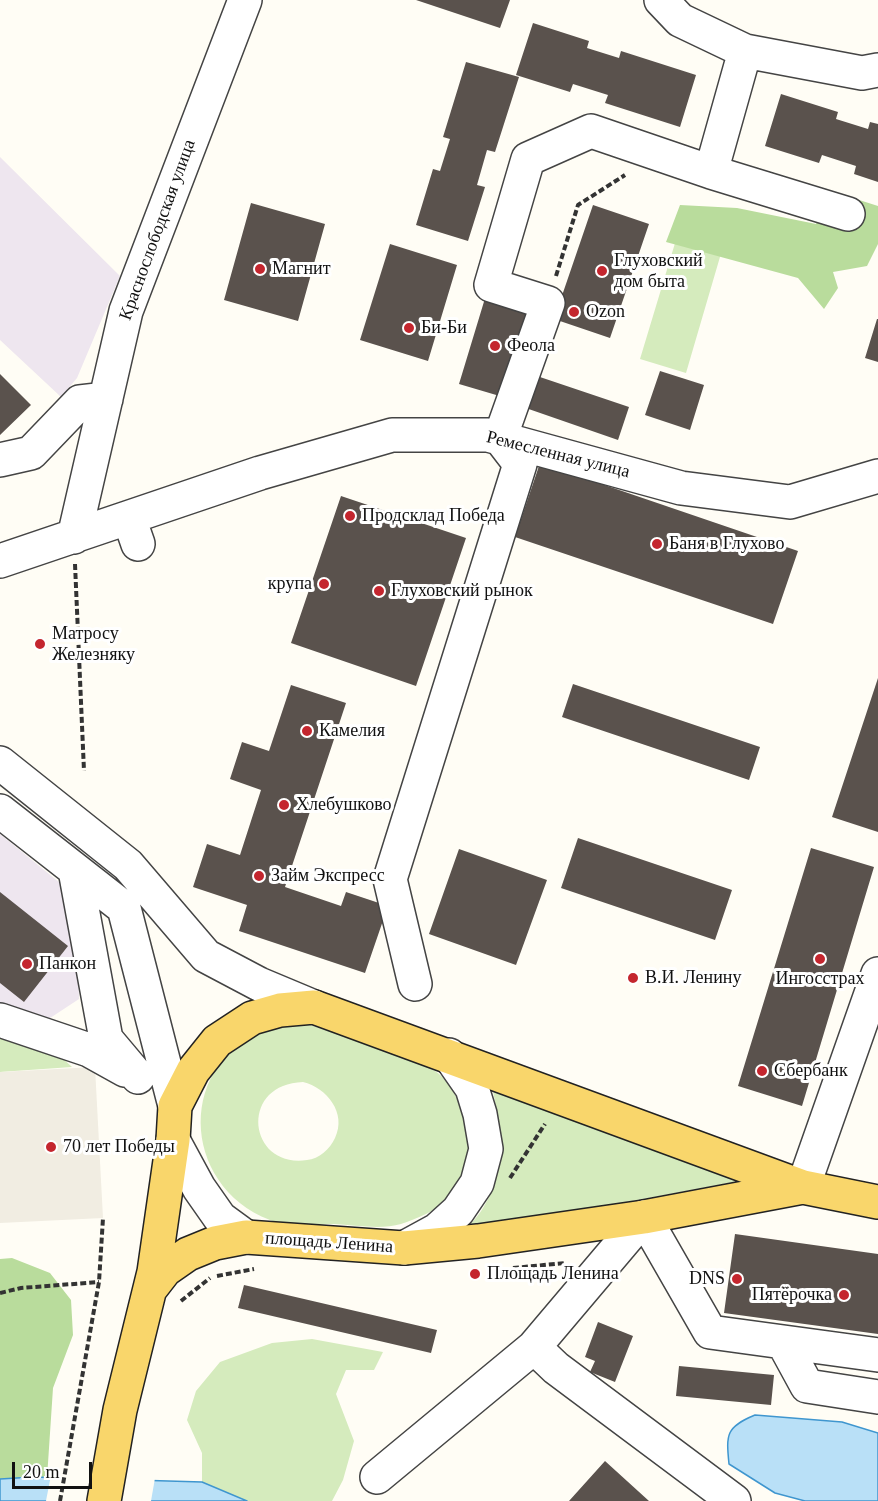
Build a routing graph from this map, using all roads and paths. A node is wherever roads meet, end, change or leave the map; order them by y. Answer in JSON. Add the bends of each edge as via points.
{"nodes":[{"id":1,"x":245,"y":0,"type":"edge"},
{"id":2,"x":661,"y":0,"type":"edge"},
{"id":3,"x":745,"y":51,"type":"junction"},
{"id":4,"x":878,"y":70,"type":"edge"},
{"id":5,"x":657,"y":154,"type":"junction"},
{"id":6,"x":711,"y":172,"type":"junction"},
{"id":7,"x":848,"y":214,"type":"dead end"},
{"id":8,"x":548,"y":303,"type":"junction"},
{"id":9,"x":77,"y":378,"type":"dead end"},
{"id":10,"x":108,"y":392,"type":"junction"},
{"id":11,"x":500,"y":438,"type":"junction"},
{"id":12,"x":0,"y":460,"type":"edge"},
{"id":13,"x":878,"y":476,"type":"edge"},
{"id":14,"x":74,"y":537,"type":"junction"},
{"id":15,"x":0,"y":561,"type":"edge"},
{"id":16,"x":0,"y":763,"type":"edge"},
{"id":17,"x":84,"y":771,"type":"dead end"},
{"id":18,"x":0,"y":811,"type":"edge"},
{"id":19,"x":75,"y":870,"type":"junction"},
{"id":20,"x":878,"y":974,"type":"edge"},
{"id":21,"x":415,"y":984,"type":"dead end"},
{"id":22,"x":314,"y":1007,"type":"junction"},
{"id":23,"x":872,"y":1011,"type":"edge"},
{"id":24,"x":0,"y":1020,"type":"edge"},
{"id":25,"x":449,"y":1055,"type":"junction"},
{"id":26,"x":152,"y":1075,"type":"junction"},
{"id":27,"x":175,"y":1106,"type":"junction"},
{"id":28,"x":546,"y":1122,"type":"dead end"},
{"id":29,"x":173,"y":1140,"type":"junction"},
{"id":30,"x":509,"y":1180,"type":"dead end"},
{"id":31,"x":802,"y":1187,"type":"junction"},
{"id":32,"x":878,"y":1202,"type":"edge"},
{"id":33,"x":644,"y":1217,"type":"junction"},
{"id":34,"x":103,"y":1218,"type":"dead end"},
{"id":35,"x":246,"y":1237,"type":"junction"},
{"id":36,"x":404,"y":1248,"type":"junction"},
{"id":37,"x":610,"y":1257,"type":"junction"},
{"id":38,"x":264,"y":1267,"type":"dead end"},
{"id":39,"x":505,"y":1269,"type":"dead end"},
{"id":40,"x":99,"y":1281,"type":"junction"},
{"id":41,"x":0,"y":1293,"type":"edge"},
{"id":42,"x":163,"y":1297,"type":"junction"},
{"id":43,"x":783,"y":1342,"type":"junction"},
{"id":44,"x":534,"y":1347,"type":"junction"},
{"id":45,"x":878,"y":1355,"type":"edge"},
{"id":46,"x":878,"y":1397,"type":"edge"},
{"id":47,"x":377,"y":1477,"type":"dead end"},
{"id":48,"x":60,"y":1501,"type":"edge"},
{"id":49,"x":104,"y":1501,"type":"edge"},
{"id":50,"x":734,"y":1501,"type":"edge"}],
"edges":[{"from":1,"to":10,"type":"street","name":"Краснослободская улица","via":[[126,311]]},
{"from":2,"to":3,"type":"street","via":[[680,20]]},
{"from":3,"to":4,"type":"street","via":[[862,73]]},
{"from":3,"to":6,"type":"street"},
{"from":5,"to":6,"type":"street"},
{"from":5,"to":8,"type":"path","via":[[578,205]]},
{"from":5,"to":8,"type":"street","via":[[591,131],[528,159],[491,285]]},
{"from":6,"to":7,"type":"street"},
{"from":8,"to":11,"type":"street"},
{"from":9,"to":10,"type":"street"},
{"from":10,"to":12,"type":"street","via":[[80,402],[32,453]]},
{"from":10,"to":14,"type":"street","name":"Краснослободская улица"},
{"from":11,"to":13,"type":"street","name":"Ремесленная улица","via":[[681,488],[790,502]]},
{"from":11,"to":14,"type":"street","name":"Ремесленная улица","via":[[392,435],[260,473],[133,531]]},
{"from":11,"to":21,"type":"street","via":[[520,464],[390,879]]},
{"from":14,"to":15,"type":"street","name":"Ремесленная улица"},
{"from":14,"to":17,"type":"path"},
{"from":16,"to":22,"type":"street","via":[[128,865],[206,956]]},
{"from":18,"to":19,"type":"street"},
{"from":19,"to":26,"type":"street","via":[[106,1039]]},
{"from":19,"to":26,"type":"street","via":[[124,908]]},
{"from":20,"to":23,"type":"street"},
{"from":22,"to":25,"type":"main road"},
{"from":22,"to":27,"type":"main road","via":[[252,1018],[217,1041],[194,1071]]},
{"from":23,"to":31,"type":"street"},
{"from":24,"to":26,"type":"street"},
{"from":25,"to":31,"type":"main road"},
{"from":25,"to":36,"type":"street","name":"площадь Ленина","via":[[472,1088],[486,1149],[477,1183],[458,1211],[437,1230]]},
{"from":26,"to":27,"type":"street"},
{"from":27,"to":29,"type":"main road"},
{"from":28,"to":30,"type":"path"},
{"from":29,"to":35,"type":"street","name":"площадь Ленина","via":[[220,1218]]},
{"from":29,"to":42,"type":"main road"},
{"from":31,"to":32,"type":"main road"},
{"from":31,"to":33,"type":"main road"},
{"from":33,"to":36,"type":"main road"},
{"from":33,"to":37,"type":"street"},
{"from":33,"to":43,"type":"street","via":[[710,1332]]},
{"from":34,"to":40,"type":"path"},
{"from":35,"to":36,"type":"main road","name":"площадь Ленина"},
{"from":35,"to":42,"type":"main road","via":[[188,1254],[165,1270]]},
{"from":37,"to":39,"type":"path"},
{"from":37,"to":44,"type":"street"},
{"from":38,"to":42,"type":"path","via":[[213,1277]]},
{"from":40,"to":41,"type":"path"},
{"from":40,"to":48,"type":"path"},
{"from":42,"to":49,"type":"main road","via":[[120,1410]]},
{"from":43,"to":45,"type":"street"},
{"from":43,"to":46,"type":"street","via":[[807,1386]]},
{"from":44,"to":47,"type":"street"},
{"from":44,"to":50,"type":"street","via":[[556,1368]]}]}
